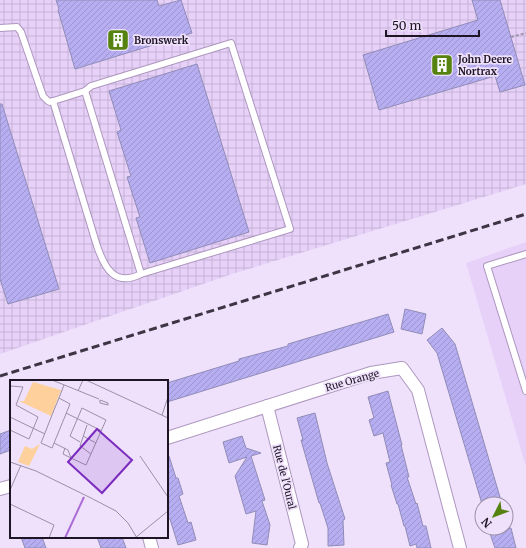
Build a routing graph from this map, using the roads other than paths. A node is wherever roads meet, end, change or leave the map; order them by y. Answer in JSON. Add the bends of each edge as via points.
{"nodes":[{"id":1,"x":0,"y":28,"type":"edge"},
{"id":2,"x":85,"y":91,"type":"junction"},
{"id":3,"x":52,"y":101,"type":"junction"},
{"id":4,"x":526,"y":254,"type":"edge"},
{"id":5,"x":141,"y":274,"type":"junction"},
{"id":6,"x":526,"y":391,"type":"edge"},
{"id":7,"x":267,"y":406,"type":"junction"},
{"id":8,"x":168,"y":438,"type":"edge"},
{"id":9,"x":10,"y":486,"type":"edge"},
{"id":10,"x":0,"y":489,"type":"edge"},
{"id":11,"x":149,"y":538,"type":"edge"},
{"id":12,"x":152,"y":548,"type":"edge"},
{"id":13,"x":300,"y":548,"type":"edge"},
{"id":14,"x":460,"y":548,"type":"edge"}],
"edges":[{"from":1,"to":3,"type":"lane","via":[[19,29],[43,96]]},
{"from":2,"to":3,"type":"lane"},
{"from":2,"to":5,"type":"lane"},
{"from":2,"to":5,"type":"lane","via":[[91,86],[231,43],[290,228]]},
{"from":3,"to":5,"type":"lane","via":[[105,266],[120,278]]},
{"from":4,"to":6,"type":"lane","via":[[487,266]]},
{"from":7,"to":8,"type":"street","name":"Rue Orange"},
{"from":7,"to":13,"type":"street","name":"Rue de l'Oural","via":[[302,544]]},
{"from":7,"to":14,"type":"street","name":"Rue Orange","via":[[372,373],[402,368],[418,390]]},
{"from":9,"to":10,"type":"street"},
{"from":11,"to":12,"type":"street"}]}
